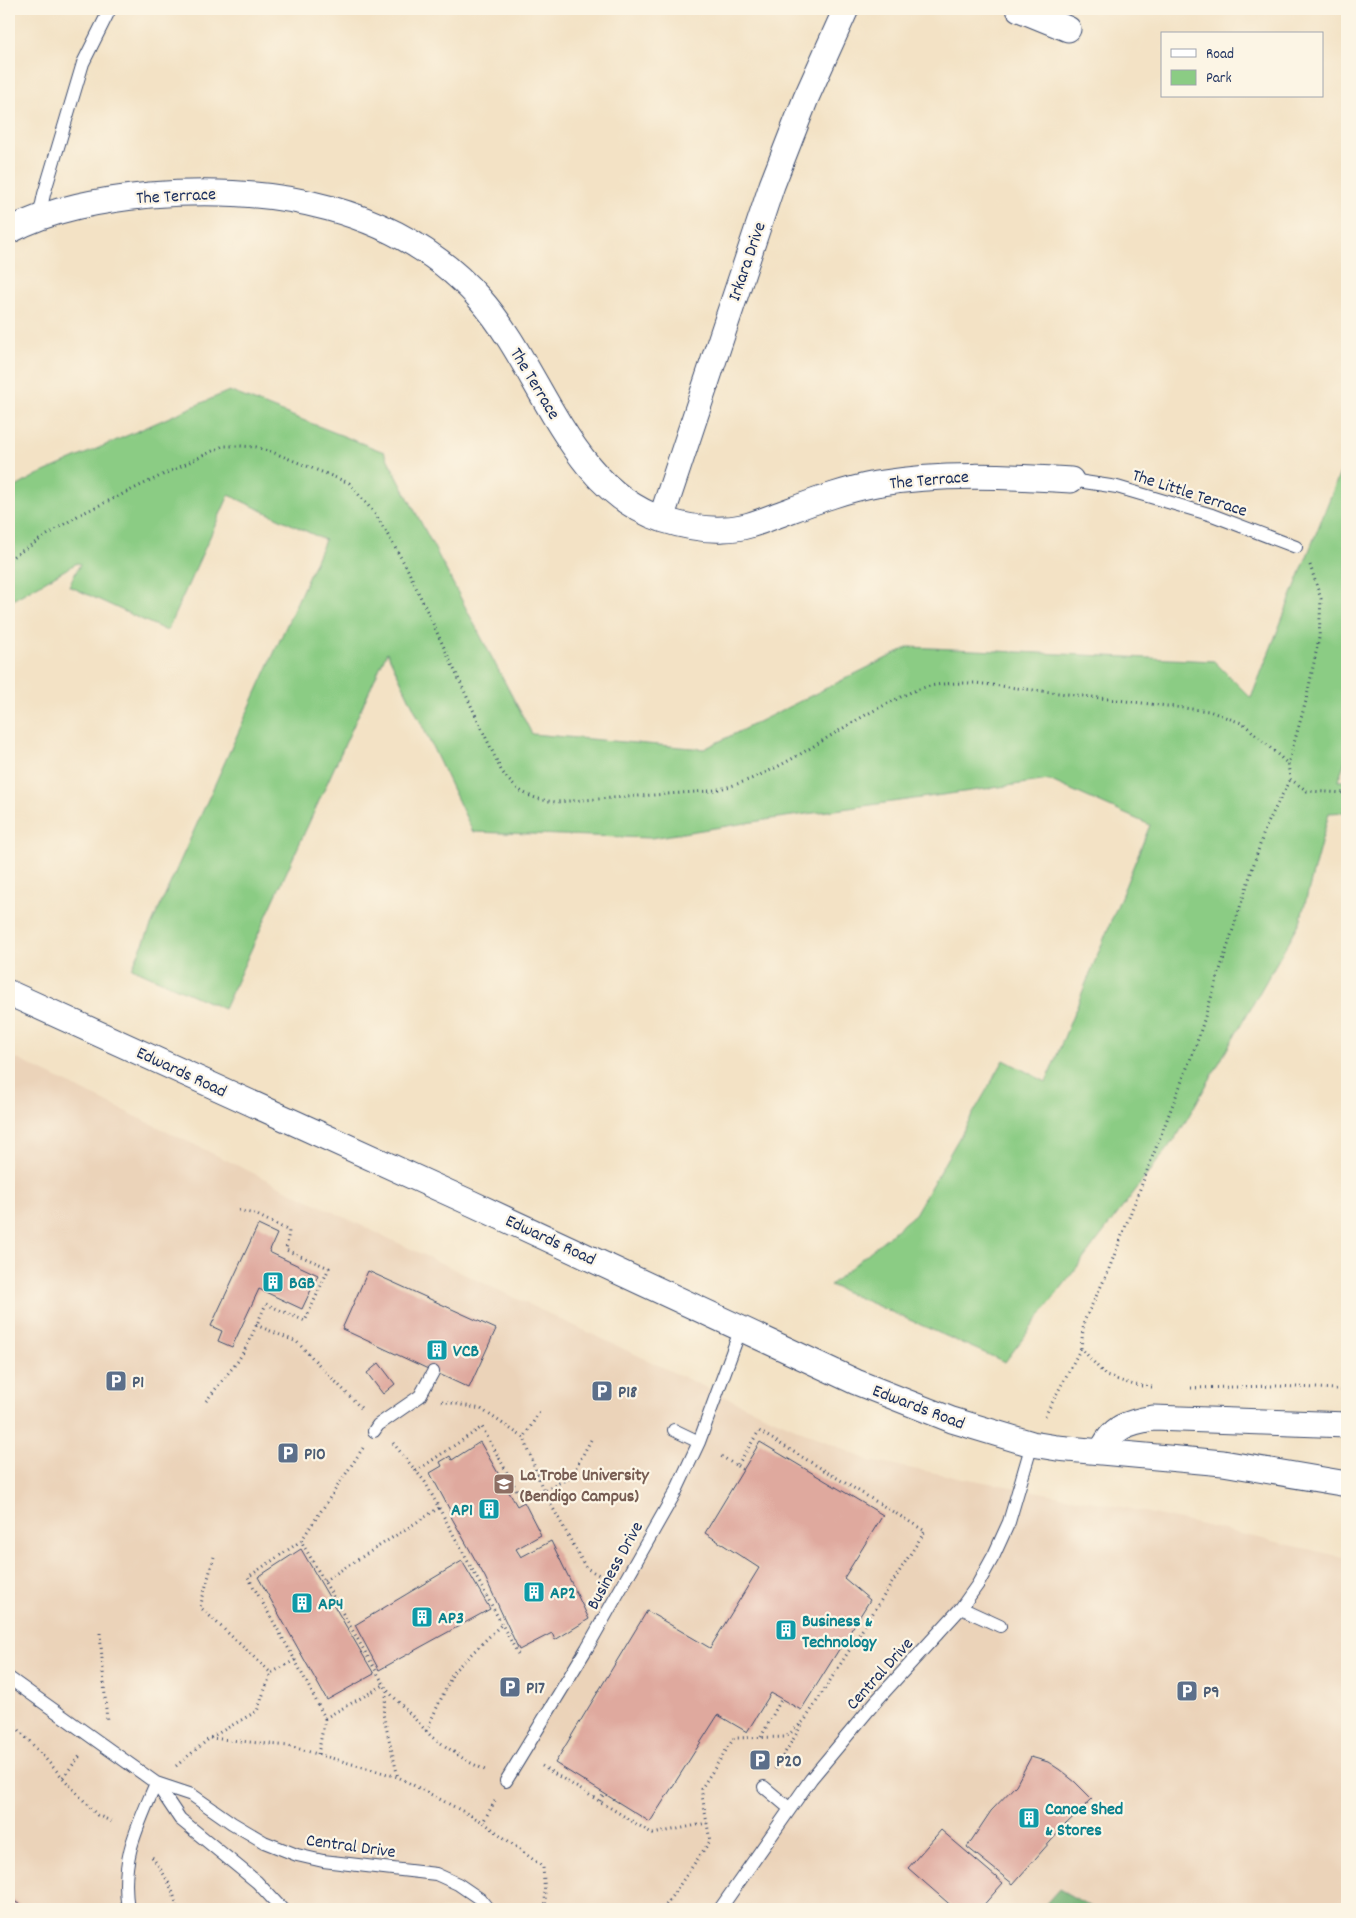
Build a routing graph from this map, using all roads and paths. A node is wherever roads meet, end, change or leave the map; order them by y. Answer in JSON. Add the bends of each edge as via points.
{"nodes":[{"id":1,"x":110,"y":9,"type":"edge"},
{"id":2,"x":846,"y":9,"type":"edge"},
{"id":3,"x":1020,"y":9,"type":"edge"},
{"id":4,"x":1068,"y":30,"type":"dead end"},
{"id":5,"x":39,"y":218,"type":"junction"},
{"id":6,"x":9,"y":231,"type":"edge"},
{"id":7,"x":1071,"y":480,"type":"joint"},
{"id":8,"x":661,"y":519,"type":"junction"},
{"id":9,"x":1296,"y":547,"type":"joint"},
{"id":10,"x":9,"y":559,"type":"edge"},
{"id":11,"x":1288,"y":764,"type":"junction"},
{"id":12,"x":1290,"y":779,"type":"junction"},
{"id":13,"x":1347,"y":793,"type":"edge"},
{"id":14,"x":9,"y":993,"type":"edge"},
{"id":15,"x":236,"y":1210,"type":"dead end"},
{"id":16,"x":256,"y":1325,"type":"junction"},
{"id":17,"x":742,"y":1328,"type":"junction"},
{"id":18,"x":1081,"y":1348,"type":"junction"},
{"id":19,"x":433,"y":1372,"type":"dead end"},
{"id":20,"x":1153,"y":1387,"type":"dead end"},
{"id":21,"x":1182,"y":1388,"type":"dead end"},
{"id":22,"x":1347,"y":1391,"type":"edge"},
{"id":23,"x":420,"y":1396,"type":"junction"},
{"id":24,"x":206,"y":1402,"type":"dead end"},
{"id":25,"x":540,"y":1412,"type":"dead end"},
{"id":26,"x":1347,"y":1425,"type":"edge"},
{"id":27,"x":376,"y":1428,"type":"junction"},
{"id":28,"x":674,"y":1430,"type":"dead end"},
{"id":29,"x":1036,"y":1434,"type":"junction"},
{"id":30,"x":524,"y":1438,"type":"junction"},
{"id":31,"x":591,"y":1440,"type":"dead end"},
{"id":32,"x":699,"y":1442,"type":"junction"},
{"id":33,"x":1102,"y":1452,"type":"junction"},
{"id":34,"x":737,"y":1466,"type":"junction"},
{"id":35,"x":743,"y":1470,"type":"dead end"},
{"id":36,"x":416,"y":1471,"type":"junction"},
{"id":37,"x":1347,"y":1484,"type":"edge"},
{"id":38,"x":543,"y":1490,"type":"junction"},
{"id":39,"x":439,"y":1508,"type":"junction"},
{"id":40,"x":301,"y":1541,"type":"junction"},
{"id":41,"x":214,"y":1557,"type":"dead end"},
{"id":42,"x":324,"y":1581,"type":"junction"},
{"id":43,"x":620,"y":1588,"type":"junction"},
{"id":44,"x":961,"y":1608,"type":"junction"},
{"id":45,"x":502,"y":1624,"type":"junction"},
{"id":46,"x":1000,"y":1626,"type":"dead end"},
{"id":47,"x":519,"y":1656,"type":"dead end"},
{"id":48,"x":295,"y":1660,"type":"junction"},
{"id":49,"x":271,"y":1673,"type":"junction"},
{"id":50,"x":9,"y":1678,"type":"edge"},
{"id":51,"x":384,"y":1685,"type":"junction"},
{"id":52,"x":387,"y":1690,"type":"junction"},
{"id":53,"x":782,"y":1698,"type":"dead end"},
{"id":54,"x":325,"y":1718,"type":"junction"},
{"id":55,"x":9,"y":1719,"type":"edge"},
{"id":56,"x":805,"y":1720,"type":"junction"},
{"id":57,"x":426,"y":1731,"type":"junction"},
{"id":58,"x":761,"y":1737,"type":"junction"},
{"id":59,"x":210,"y":1738,"type":"junction"},
{"id":60,"x":318,"y":1754,"type":"junction"},
{"id":61,"x":522,"y":1754,"type":"junction"},
{"id":62,"x":398,"y":1777,"type":"junction"},
{"id":63,"x":506,"y":1781,"type":"junction"},
{"id":64,"x":156,"y":1783,"type":"junction"},
{"id":65,"x":764,"y":1787,"type":"joint"},
{"id":66,"x":604,"y":1793,"type":"dead end"},
{"id":67,"x":600,"y":1801,"type":"junction"},
{"id":68,"x":789,"y":1808,"type":"junction"},
{"id":69,"x":483,"y":1822,"type":"junction"},
{"id":70,"x":707,"y":1823,"type":"junction"},
{"id":71,"x":134,"y":1837,"type":"junction"},
{"id":72,"x":128,"y":1909,"type":"edge"},
{"id":73,"x":177,"y":1909,"type":"edge"},
{"id":74,"x":282,"y":1909,"type":"edge"},
{"id":75,"x":488,"y":1909,"type":"edge"},
{"id":76,"x":546,"y":1909,"type":"edge"},
{"id":77,"x":663,"y":1909,"type":"edge"},
{"id":78,"x":720,"y":1909,"type":"edge"}],
"edges":[{"from":1,"to":5,"type":"lane","via":[[83,63]]},
{"from":2,"to":8,"type":"street","name":"Irkara Drive","via":[[772,185]]},
{"from":3,"to":4,"type":"street"},
{"from":5,"to":6,"type":"street","name":"The Terrace"},
{"from":5,"to":8,"type":"street","name":"The Terrace","via":[[110,199],[184,192],[242,193],[335,209],[393,232],[443,264],[481,300],[513,344],[568,436],[596,475],[627,502]]},
{"from":7,"to":8,"type":"street","name":"The Terrace","via":[[990,475],[872,484],[724,530]]},
{"from":7,"to":9,"type":"lane","name":"The Little Terrace","via":[[1117,487],[1203,512]]},
{"from":9,"to":11,"type":"path","via":[[1308,559],[1321,599],[1317,647]]},
{"from":10,"to":11,"type":"path","via":[[80,515],[223,446],[256,447],[331,475],[348,484],[364,499],[392,540],[501,770],[520,791],[542,800],[728,788],[768,771],[895,700],[924,687],[949,684],[975,683],[1209,711],[1244,724]]},
{"from":11,"to":12,"type":"path"},
{"from":12,"to":13,"type":"path","via":[[1307,791]]},
{"from":12,"to":18,"type":"path","via":[[1265,829],[1197,1042],[1107,1274],[1084,1321]]},
{"from":14,"to":17,"type":"street","name":"Edwards Road"},
{"from":15,"to":16,"type":"path","via":[[256,1214],[290,1231],[286,1250],[329,1268],[305,1321],[266,1304]]},
{"from":16,"to":24,"type":"path","via":[[238,1361]]},
{"from":16,"to":27,"type":"path","via":[[297,1342]]},
{"from":17,"to":29,"type":"street","name":"Edwards Road","via":[[909,1404],[998,1435]]},
{"from":17,"to":32,"type":"lane","name":"Business Drive"},
{"from":18,"to":20,"type":"path","via":[[1106,1376],[1134,1386]]},
{"from":18,"to":29,"type":"path"},
{"from":19,"to":23,"type":"lane"},
{"from":21,"to":22,"type":"path","via":[[1276,1386]]},
{"from":23,"to":27,"type":"lane"},
{"from":23,"to":30,"type":"path","via":[[481,1409]]},
{"from":25,"to":30,"type":"path"},
{"from":26,"to":33,"type":"street","via":[[1153,1418],[1132,1422],[1116,1431]]},
{"from":27,"to":36,"type":"path"},
{"from":27,"to":40,"type":"path"},
{"from":28,"to":32,"type":"lane"},
{"from":29,"to":33,"type":"street","name":"Edwards Road"},
{"from":29,"to":44,"type":"lane","name":"Central Drive","via":[[1009,1522],[978,1584]]},
{"from":30,"to":38,"type":"path"},
{"from":31,"to":38,"type":"path","via":[[570,1478]]},
{"from":32,"to":34,"type":"path"},
{"from":32,"to":43,"type":"lane","name":"Business Drive","via":[[676,1491]]},
{"from":33,"to":37,"type":"street","name":"Edwards Road","via":[[1223,1464]]},
{"from":34,"to":35,"type":"path"},
{"from":34,"to":56,"type":"path","via":[[759,1431],[925,1531]]},
{"from":36,"to":38,"type":"path","via":[[482,1427],[521,1498]]},
{"from":36,"to":39,"type":"path"},
{"from":38,"to":43,"type":"path","via":[[586,1568]]},
{"from":39,"to":42,"type":"path"},
{"from":39,"to":45,"type":"path"},
{"from":40,"to":42,"type":"path"},
{"from":40,"to":48,"type":"path","via":[[248,1576]]},
{"from":41,"to":49,"type":"path","via":[[200,1607]]},
{"from":42,"to":51,"type":"path"},
{"from":43,"to":61,"type":"lane","name":"Business Drive"},
{"from":44,"to":46,"type":"lane"},
{"from":44,"to":68,"type":"lane","name":"Central Drive","via":[[878,1700]]},
{"from":45,"to":47,"type":"path"},
{"from":45,"to":57,"type":"path","via":[[454,1671]]},
{"from":48,"to":49,"type":"path"},
{"from":48,"to":54,"type":"path"},
{"from":49,"to":59,"type":"path","via":[[257,1711]]},
{"from":50,"to":64,"type":"lane","name":"Central Drive"},
{"from":51,"to":52,"type":"path"},
{"from":51,"to":54,"type":"path"},
{"from":52,"to":57,"type":"path"},
{"from":52,"to":62,"type":"path","via":[[383,1714]]},
{"from":53,"to":58,"type":"path"},
{"from":54,"to":60,"type":"path"},
{"from":55,"to":71,"type":"path","via":[[97,1814],[122,1826]]},
{"from":56,"to":58,"type":"path","via":[[786,1737]]},
{"from":56,"to":65,"type":"path"},
{"from":57,"to":63,"type":"path","via":[[467,1761]]},
{"from":58,"to":70,"type":"path","via":[[734,1738],[701,1789]]},
{"from":59,"to":60,"type":"path","via":[[289,1746]]},
{"from":59,"to":64,"type":"path"},
{"from":60,"to":62,"type":"path"},
{"from":61,"to":63,"type":"lane","name":"Business Drive"},
{"from":61,"to":67,"type":"path"},
{"from":62,"to":69,"type":"path"},
{"from":63,"to":69,"type":"path"},
{"from":64,"to":71,"type":"lane"},
{"from":64,"to":74,"type":"lane","name":"Central Drive","via":[[180,1819],[257,1882]]},
{"from":64,"to":75,"type":"lane","name":"Central Drive","via":[[192,1795],[264,1842],[297,1855],[436,1874],[458,1884],[480,1899]]},
{"from":65,"to":68,"type":"lane"},
{"from":66,"to":67,"type":"path"},
{"from":67,"to":70,"type":"path","via":[[653,1834]]},
{"from":68,"to":78,"type":"lane","name":"Central Drive"},
{"from":69,"to":76,"type":"path","via":[[543,1867]]},
{"from":70,"to":77,"type":"path","via":[[710,1841]]},
{"from":71,"to":72,"type":"lane","via":[[125,1880]]},
{"from":71,"to":73,"type":"path","via":[[163,1872]]}]}
